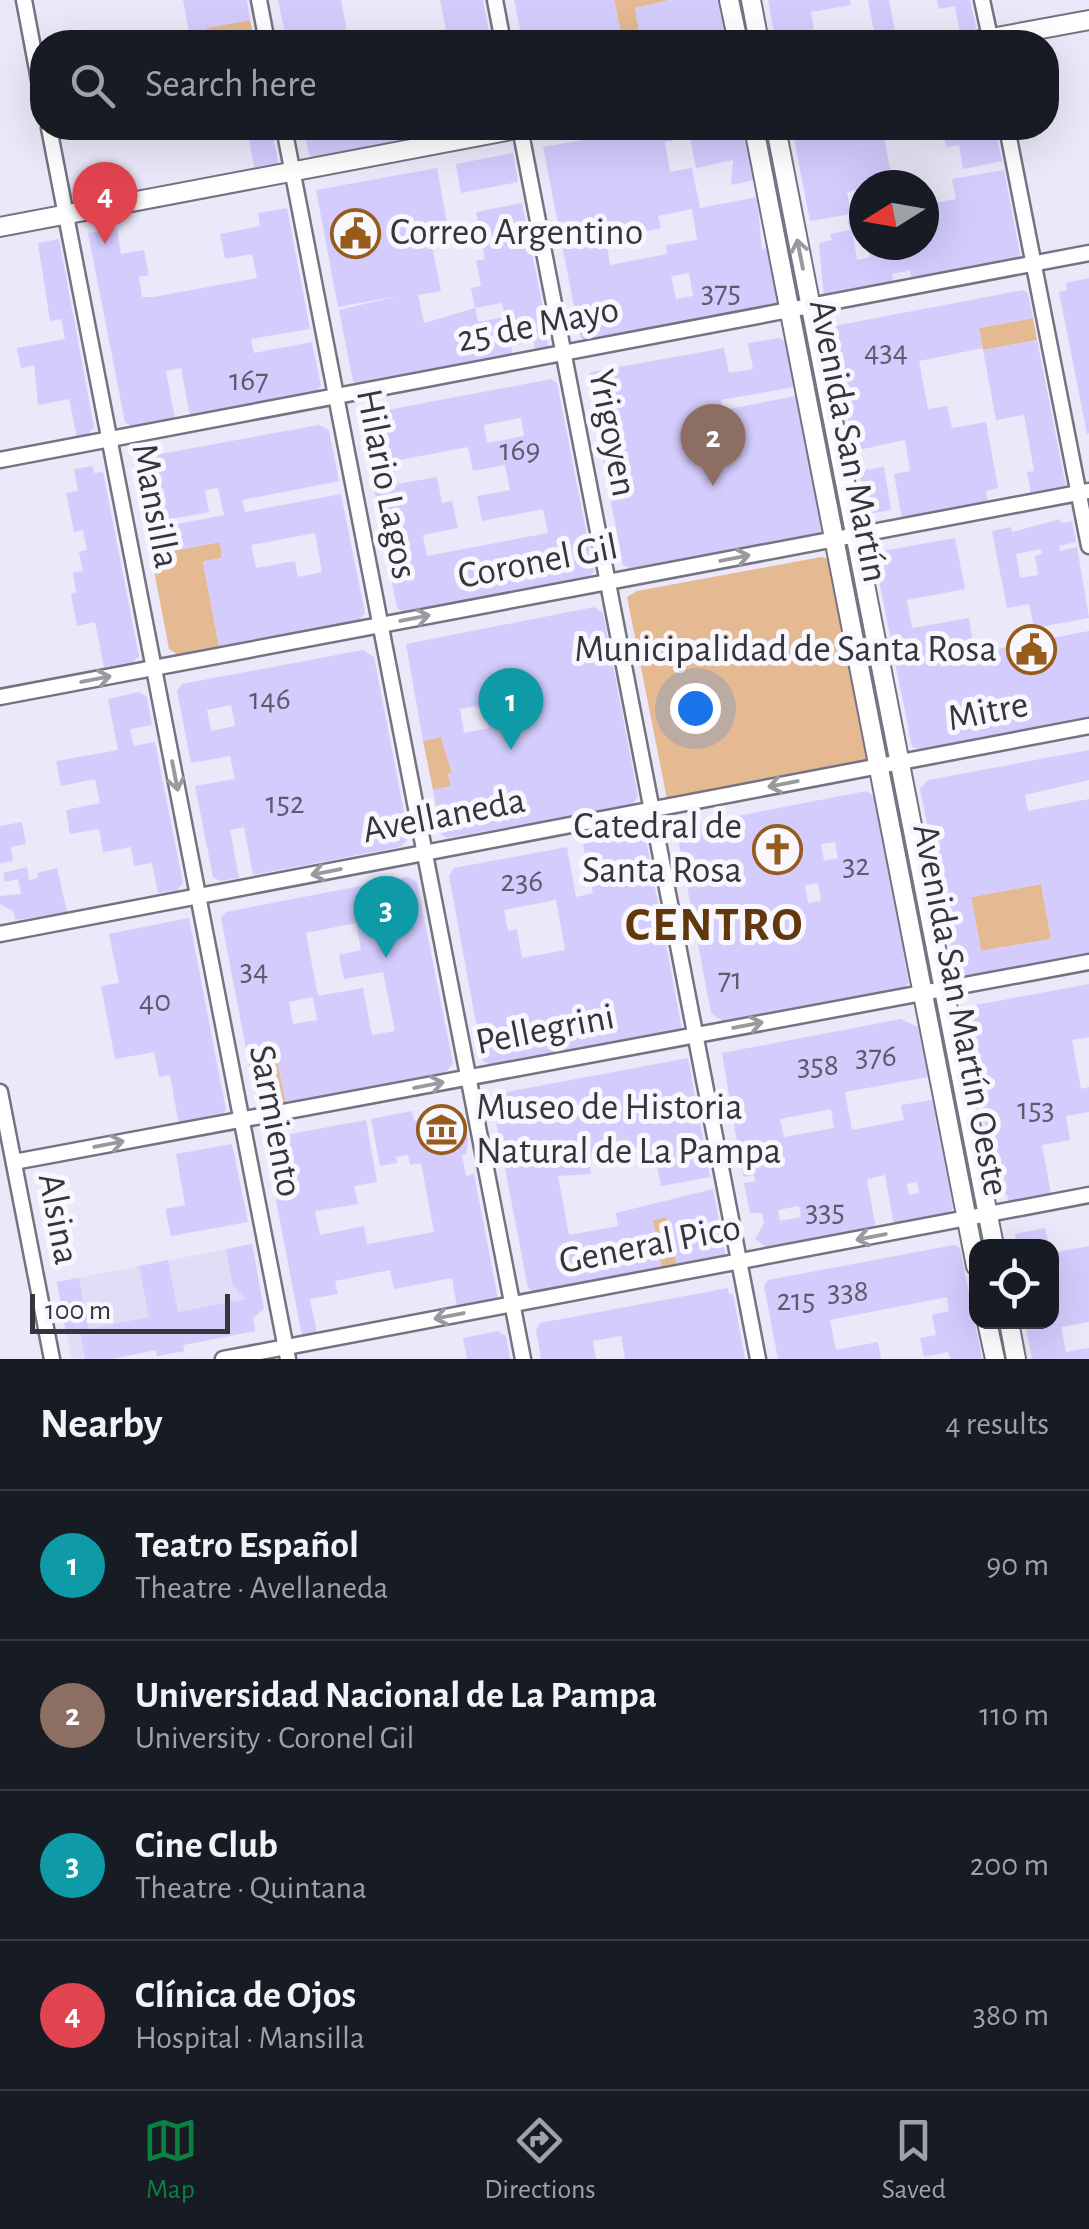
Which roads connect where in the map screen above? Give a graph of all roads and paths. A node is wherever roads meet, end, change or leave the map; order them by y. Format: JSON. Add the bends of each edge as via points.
{"nodes":[{"id":1,"x":24,"y":0,"type":"edge"},
{"id":2,"x":259,"y":0,"type":"edge"},
{"id":3,"x":495,"y":0,"type":"edge"},
{"id":4,"x":729,"y":0,"type":"edge"},
{"id":5,"x":751,"y":0,"type":"edge"},
{"id":6,"x":982,"y":0,"type":"edge"},
{"id":7,"x":1089,"y":20,"type":"edge"},
{"id":8,"x":265,"y":30,"type":"edge"},
{"id":9,"x":501,"y":30,"type":"edge"},
{"id":10,"x":735,"y":30,"type":"edge"},
{"id":11,"x":757,"y":30,"type":"edge"},
{"id":12,"x":988,"y":30,"type":"edge"},
{"id":13,"x":1042,"y":30,"type":"edge"},
{"id":14,"x":30,"y":32,"type":"edge"},
{"id":15,"x":51,"y":140,"type":"edge"},
{"id":16,"x":286,"y":140,"type":"edge"},
{"id":17,"x":456,"y":140,"type":"edge"},
{"id":18,"x":522,"y":140,"type":"edge"},
{"id":19,"x":756,"y":140,"type":"edge"},
{"id":20,"x":778,"y":140,"type":"edge"},
{"id":21,"x":1010,"y":140,"type":"edge"},
{"id":22,"x":292,"y":171,"type":"junction"},
{"id":23,"x":66,"y":214,"type":"junction"},
{"id":24,"x":0,"y":226,"type":"edge"},
{"id":25,"x":1089,"y":253,"type":"edge"},
{"id":26,"x":1034,"y":264,"type":"junction"},
{"id":27,"x":810,"y":306,"type":"junction"},
{"id":28,"x":790,"y":310,"type":"junction"},
{"id":29,"x":563,"y":353,"type":"junction"},
{"id":30,"x":336,"y":396,"type":"junction"},
{"id":31,"x":109,"y":440,"type":"junction"},
{"id":32,"x":0,"y":460,"type":"edge"},
{"id":33,"x":1084,"y":492,"type":"edge"},
{"id":34,"x":855,"y":535,"type":"junction"},
{"id":35,"x":834,"y":539,"type":"junction"},
{"id":36,"x":1089,"y":546,"type":"edge"},
{"id":37,"x":608,"y":582,"type":"junction"},
{"id":38,"x":872,"y":624,"type":"junction"},
{"id":39,"x":380,"y":625,"type":"junction"},
{"id":40,"x":852,"y":628,"type":"junction"},
{"id":41,"x":154,"y":668,"type":"junction"},
{"id":42,"x":882,"y":673,"type":"junction"},
{"id":43,"x":861,"y":677,"type":"junction"},
{"id":44,"x":0,"y":697,"type":"edge"},
{"id":45,"x":1089,"y":726,"type":"edge"},
{"id":46,"x":900,"y":762,"type":"junction"},
{"id":47,"x":879,"y":766,"type":"junction"},
{"id":48,"x":652,"y":810,"type":"junction"},
{"id":49,"x":425,"y":853,"type":"junction"},
{"id":50,"x":198,"y":896,"type":"junction"},
{"id":51,"x":0,"y":934,"type":"edge"},
{"id":52,"x":1089,"y":962,"type":"edge"},
{"id":53,"x":944,"y":989,"type":"junction"},
{"id":54,"x":923,"y":993,"type":"junction"},
{"id":55,"x":696,"y":1035,"type":"junction"},
{"id":56,"x":468,"y":1078,"type":"junction"},
{"id":57,"x":0,"y":1092,"type":"edge"},
{"id":58,"x":242,"y":1120,"type":"junction"},
{"id":59,"x":14,"y":1162,"type":"junction"},
{"id":60,"x":1089,"y":1196,"type":"edge"},
{"id":61,"x":988,"y":1214,"type":"junction"},
{"id":62,"x":967,"y":1218,"type":"junction"},
{"id":63,"x":971,"y":1239,"type":"edge"},
{"id":64,"x":993,"y":1239,"type":"edge"},
{"id":65,"x":739,"y":1262,"type":"junction"},
{"id":66,"x":512,"y":1304,"type":"junction"},
{"id":67,"x":988,"y":1329,"type":"edge"},
{"id":68,"x":1010,"y":1329,"type":"edge"},
{"id":69,"x":287,"y":1353,"type":"edge"},
{"id":70,"x":52,"y":1359,"type":"edge"},
{"id":71,"x":224,"y":1359,"type":"edge"},
{"id":72,"x":523,"y":1359,"type":"edge"},
{"id":73,"x":758,"y":1359,"type":"edge"},
{"id":74,"x":994,"y":1359,"type":"edge"},
{"id":75,"x":1016,"y":1359,"type":"edge"}],
"edges":[{"from":1,"to":14,"type":"street"},
{"from":2,"to":8,"type":"street"},
{"from":3,"to":9,"type":"street"},
{"from":4,"to":10,"type":"main road"},
{"from":5,"to":11,"type":"main road"},
{"from":6,"to":12,"type":"street"},
{"from":7,"to":13,"type":"main road"},
{"from":15,"to":23,"type":"street","name":"Mansilla"},
{"from":16,"to":22,"type":"street","name":"Hilario Lagos"},
{"from":17,"to":22,"type":"main road"},
{"from":18,"to":29,"type":"street","name":"Yrigoyen"},
{"from":19,"to":28,"type":"main road","name":"Avenida San Martín"},
{"from":27,"to":20,"type":"main road","name":"Avenida San Martín","one_way":true},
{"from":21,"to":26,"type":"street"},
{"from":22,"to":23,"type":"main road"},
{"from":22,"to":30,"type":"street","name":"Hilario Lagos"},
{"from":23,"to":24,"type":"main road"},
{"from":23,"to":31,"type":"street","name":"Mansilla"},
{"from":25,"to":26,"type":"street","name":"25 de Mayo"},
{"from":26,"to":27,"type":"street","name":"25 de Mayo"},
{"from":26,"to":33,"type":"street"},
{"from":27,"to":28,"type":"street","name":"25 de Mayo"},
{"from":27,"to":34,"type":"main road","name":"Avenida San Martín"},
{"from":28,"to":29,"type":"street","name":"25 de Mayo"},
{"from":28,"to":35,"type":"main road","name":"Avenida San Martín"},
{"from":29,"to":30,"type":"street","name":"25 de Mayo"},
{"from":29,"to":37,"type":"street","name":"Yrigoyen"},
{"from":30,"to":31,"type":"street","name":"25 de Mayo"},
{"from":30,"to":39,"type":"street","name":"Hilario Lagos"},
{"from":31,"to":32,"type":"street","name":"25 de Mayo"},
{"from":31,"to":41,"type":"street","name":"Mansilla"},
{"from":33,"to":34,"type":"street","name":"Coronel Gil"},
{"from":33,"to":36,"type":"street"},
{"from":34,"to":35,"type":"street","name":"Coronel Gil"},
{"from":34,"to":38,"type":"main road","name":"Avenida San Martín"},
{"from":37,"to":35,"type":"street","name":"Coronel Gil","one_way":true},
{"from":35,"to":40,"type":"main road","name":"Avenida San Martín"},
{"from":39,"to":37,"type":"street","name":"Coronel Gil","one_way":true},
{"from":37,"to":48,"type":"street","name":"Yrigoyen"},
{"from":38,"to":40,"type":"main road"},
{"from":38,"to":42,"type":"main road","name":"Avenida San Martín"},
{"from":39,"to":41,"type":"street","name":"Coronel Gil"},
{"from":39,"to":49,"type":"street","name":"Hilario Lagos"},
{"from":40,"to":43,"type":"main road","name":"Avenida San Martín"},
{"from":44,"to":41,"type":"street","name":"Coronel Gil","one_way":true},
{"from":41,"to":50,"type":"street","name":"Mansilla","one_way":true},
{"from":42,"to":43,"type":"main road"},
{"from":42,"to":46,"type":"main road","name":"Avenida San Martín"},
{"from":43,"to":47,"type":"main road","name":"Avenida San Martín"},
{"from":45,"to":46,"type":"street","name":"Mitre"},
{"from":46,"to":47,"type":"street","name":"Avellaneda"},
{"from":46,"to":53,"type":"main road","name":"Avenida San Martín Oeste"},
{"from":47,"to":48,"type":"street","name":"Avellaneda","one_way":true},
{"from":47,"to":54,"type":"main road","name":"Avenida San Martín Oeste"},
{"from":48,"to":49,"type":"street","name":"Avellaneda"},
{"from":48,"to":55,"type":"street","name":"Yrigoyen"},
{"from":49,"to":50,"type":"street","name":"Avellaneda","one_way":true},
{"from":49,"to":56,"type":"street","name":"Hilario Lagos"},
{"from":50,"to":51,"type":"street","name":"Avellaneda"},
{"from":50,"to":58,"type":"street","name":"Sarmiento"},
{"from":52,"to":53,"type":"street","name":"Pellegrini"},
{"from":53,"to":54,"type":"street","name":"Pellegrini"},
{"from":53,"to":61,"type":"main road","name":"Avenida San Martín Oeste"},
{"from":55,"to":54,"type":"street","name":"Pellegrini","one_way":true},
{"from":54,"to":62,"type":"main road","name":"Avenida San Martín Oeste"},
{"from":55,"to":56,"type":"street","name":"Pellegrini"},
{"from":55,"to":65,"type":"street","name":"Yrigoyen"},
{"from":58,"to":56,"type":"street","name":"Pellegrini","one_way":true},
{"from":56,"to":66,"type":"street","name":"Hilario Lagos"},
{"from":57,"to":59,"type":"street","name":"Alsina"},
{"from":59,"to":58,"type":"street","name":"Pellegrini","one_way":true},
{"from":58,"to":69,"type":"street","name":"Sarmiento"},
{"from":59,"to":70,"type":"street","name":"Alsina"},
{"from":60,"to":61,"type":"street","name":"General Pico"},
{"from":61,"to":62,"type":"street","name":"General Pico"},
{"from":61,"to":64,"type":"main road","name":"Avenida San Martín Oeste"},
{"from":62,"to":63,"type":"main road","name":"Avenida San Martín Oeste"},
{"from":62,"to":65,"type":"street","name":"General Pico","one_way":true},
{"from":65,"to":66,"type":"street","name":"General Pico"},
{"from":65,"to":73,"type":"street","name":"Yrigoyen"},
{"from":66,"to":69,"type":"street","name":"General Pico","one_way":true},
{"from":66,"to":72,"type":"street","name":"Hilario Lagos"},
{"from":67,"to":74,"type":"main road"},
{"from":68,"to":75,"type":"main road"},
{"from":69,"to":71,"type":"street","name":"General Pico"}]}
